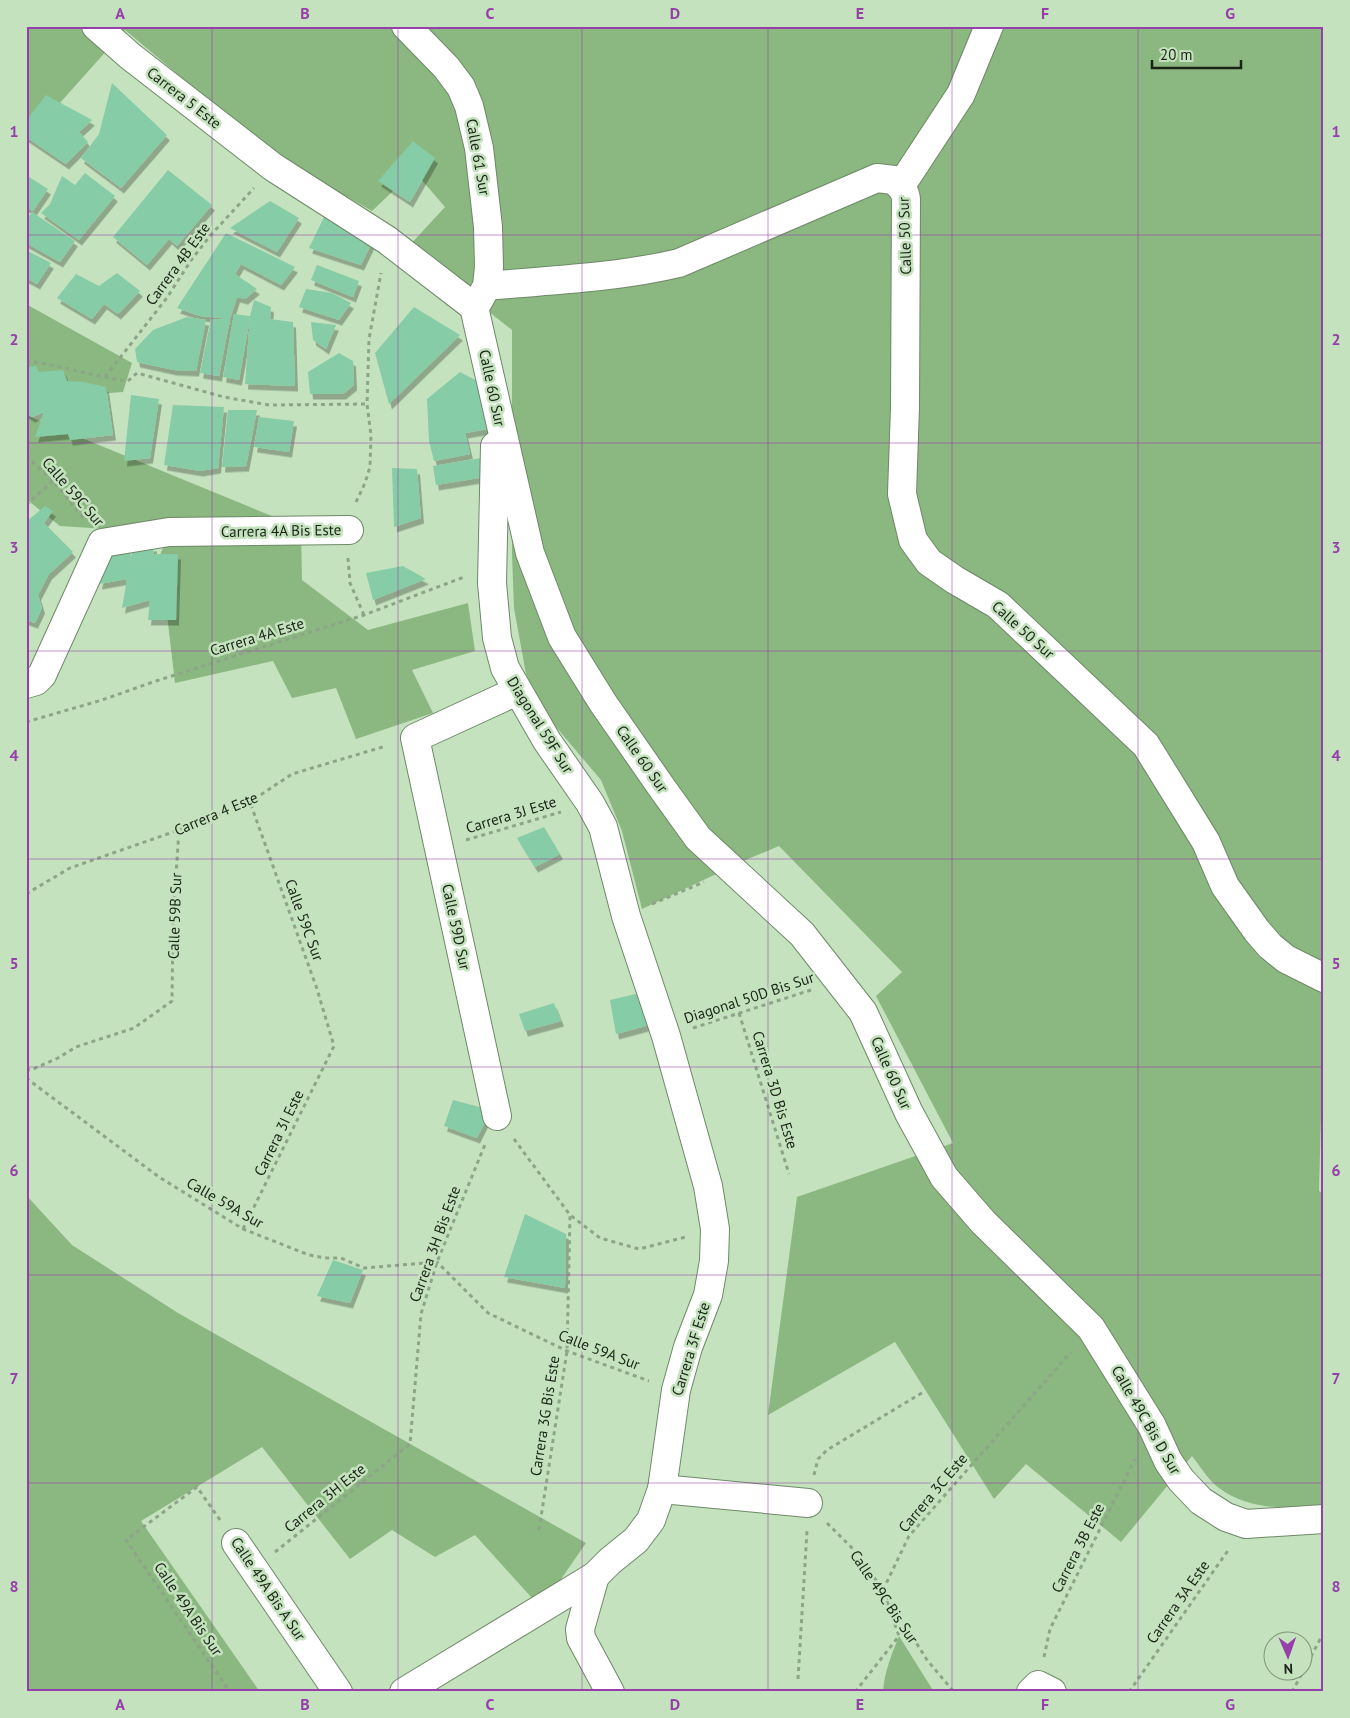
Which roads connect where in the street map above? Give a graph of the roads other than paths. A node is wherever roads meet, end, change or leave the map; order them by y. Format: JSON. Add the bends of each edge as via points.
{"nodes":[{"id":1,"x":96,"y":26,"type":"edge"},
{"id":2,"x":406,"y":26,"type":"edge"},
{"id":3,"x":989,"y":26,"type":"edge"},
{"id":4,"x":902,"y":188,"type":"junction"},
{"id":5,"x":481,"y":297,"type":"junction"},
{"id":6,"x":496,"y":404,"type":"junction"},
{"id":7,"x":349,"y":530,"type":"road end"},
{"id":8,"x":31,"y":682,"type":"edge"},
{"id":9,"x":517,"y":691,"type":"junction"},
{"id":10,"x":626,"y":916,"type":"joint"},
{"id":11,"x":1324,"y":978,"type":"edge"},
{"id":12,"x":497,"y":1116,"type":"road end"},
{"id":13,"x":1091,"y":1328,"type":"joint"},
{"id":14,"x":662,"y":1489,"type":"junction"},
{"id":15,"x":808,"y":1503,"type":"road end"},
{"id":16,"x":1324,"y":1519,"type":"edge"},
{"id":17,"x":236,"y":1543,"type":"road end"},
{"id":18,"x":595,"y":1576,"type":"junction"},
{"id":19,"x":338,"y":1692,"type":"edge"},
{"id":20,"x":404,"y":1692,"type":"edge"},
{"id":21,"x":610,"y":1692,"type":"edge"}],
"edges":[{"from":1,"to":5,"type":"street","name":"Carrera 5 Este","via":[[273,167]]},
{"from":2,"to":5,"type":"street","name":"Calle 61 Sur","via":[[446,67],[461,87],[469,106],[479,148],[488,235],[489,267]]},
{"from":3,"to":4,"type":"street","via":[[961,94]]},
{"from":4,"to":5,"type":"street","via":[[894,180],[876,178],[679,264]]},
{"from":4,"to":11,"type":"street","name":"Calle 50 Sur","via":[[906,199],[907,226],[902,494],[914,540],[929,562],[998,605],[1146,744],[1206,842],[1225,886],[1257,931],[1286,959]]},
{"from":5,"to":6,"type":"street","name":"Calle 60 Sur"},
{"from":6,"to":9,"type":"street","name":"Diagonal 59F Sur","via":[[492,567],[497,638],[505,668]]},
{"from":6,"to":13,"type":"street","name":"Calle 60 Sur","via":[[530,554],[562,637],[603,703],[698,838],[802,934],[864,1012],[909,1113],[944,1177],[984,1222]]},
{"from":7,"to":8,"type":"street","name":"Carrera 4A Bis Este","via":[[170,532],[102,543],[42,675]]},
{"from":9,"to":10,"type":"street","name":"Diagonal 59F Sur","via":[[590,802],[602,827]]},
{"from":9,"to":12,"type":"street","name":"Calle 59D Sur","via":[[415,738]]},
{"from":10,"to":14,"type":"street","name":"Carrera 3F Este","via":[[666,1036],[708,1186],[715,1229],[708,1295],[676,1390]]},
{"from":13,"to":16,"type":"street","name":"Calle 49C Bis D Sur","via":[[1152,1426],[1168,1461],[1201,1500],[1226,1517],[1246,1524]]},
{"from":14,"to":15,"type":"street"},
{"from":14,"to":18,"type":"street","name":"Carrera 3F Este","via":[[650,1520],[636,1540]]},
{"from":17,"to":19,"type":"street","name":"Calle 49A Bis A Sur"},
{"from":18,"to":20,"type":"street","name":"Carrera 3F Este"},
{"from":18,"to":21,"type":"street","via":[[580,1629],[581,1638]]}]}
